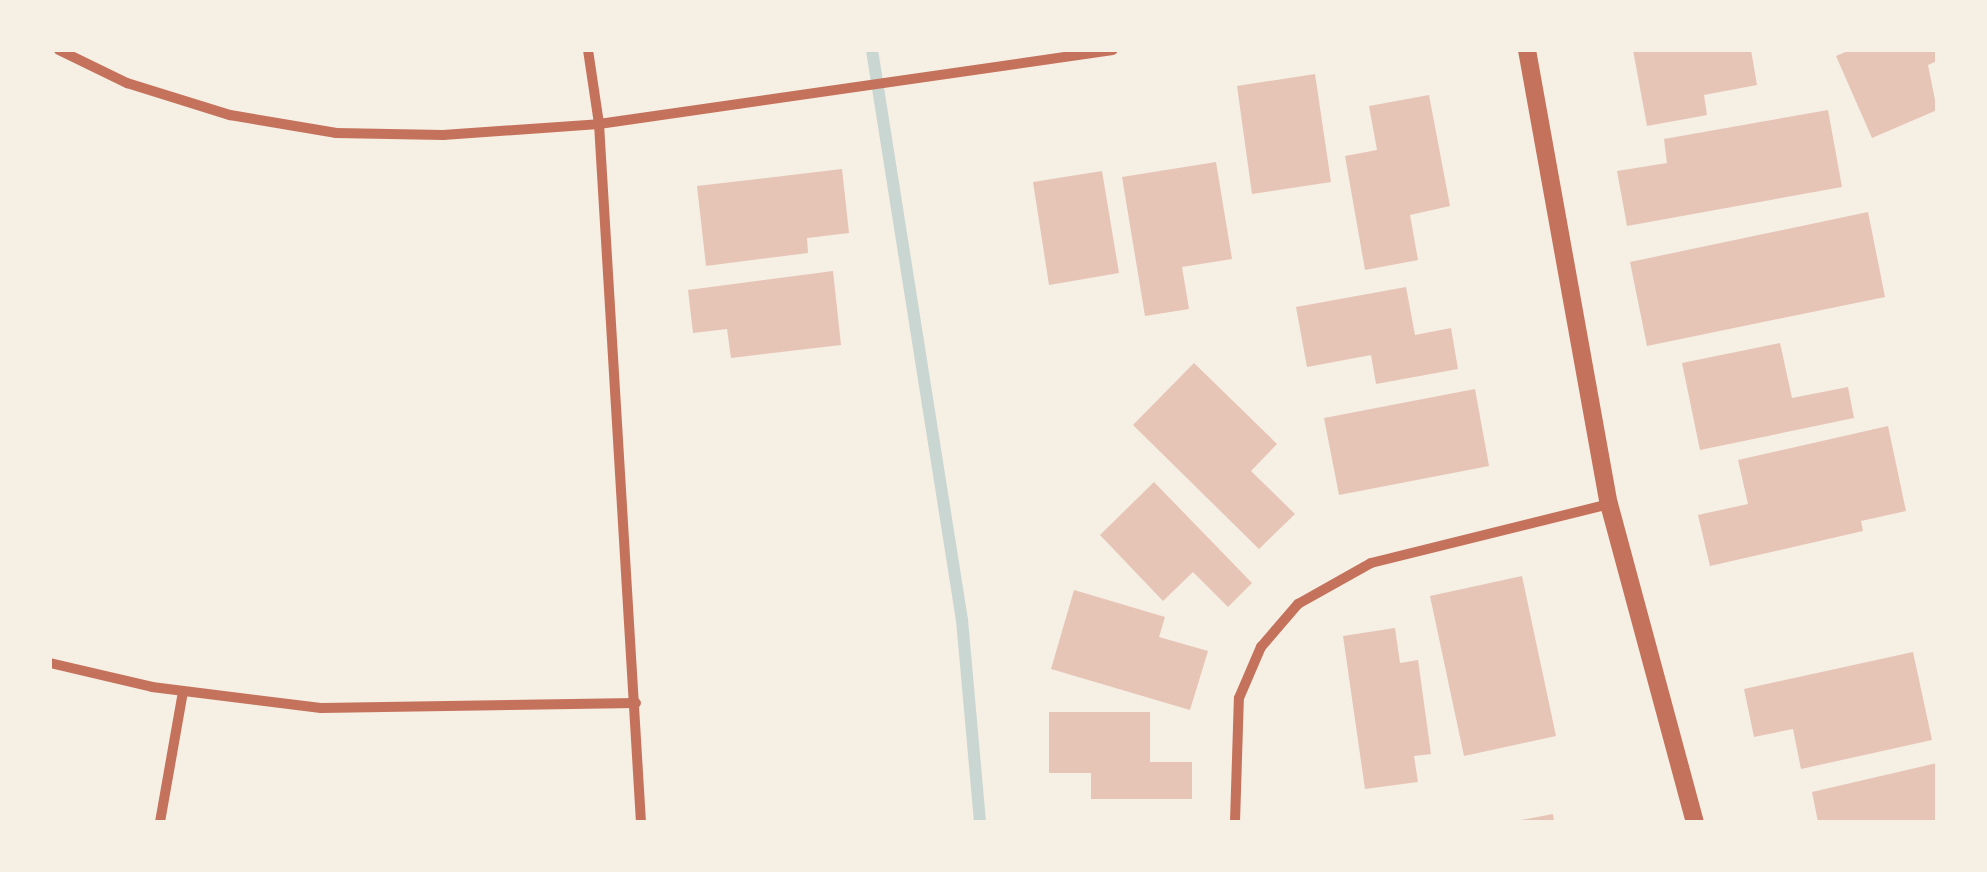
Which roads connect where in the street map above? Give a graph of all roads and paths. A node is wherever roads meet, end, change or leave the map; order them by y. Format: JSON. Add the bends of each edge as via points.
{"nodes":[{"id":1,"x":59,"y":50,"type":"edge"},
{"id":2,"x":588,"y":50,"type":"edge"},
{"id":3,"x":1113,"y":50,"type":"edge"},
{"id":4,"x":1527,"y":50,"type":"edge"},
{"id":5,"x":598,"y":124,"type":"junction"},
{"id":6,"x":1609,"y":504,"type":"junction"},
{"id":7,"x":50,"y":662,"type":"edge"},
{"id":8,"x":183,"y":692,"type":"junction"},
{"id":9,"x":636,"y":703,"type":"junction"},
{"id":10,"x":160,"y":822,"type":"edge"},
{"id":11,"x":641,"y":822,"type":"edge"},
{"id":12,"x":1235,"y":822,"type":"edge"},
{"id":13,"x":1695,"y":822,"type":"edge"}],
"edges":[{"from":1,"to":5,"type":"street","via":[[127,83],[230,115],[336,133],[443,135]]},
{"from":2,"to":5,"type":"street"},
{"from":3,"to":5,"type":"street"},
{"from":4,"to":6,"type":"street"},
{"from":5,"to":9,"type":"street"},
{"from":6,"to":12,"type":"street","via":[[1370,562],[1298,604],[1261,647],[1239,698]]},
{"from":6,"to":13,"type":"street"},
{"from":7,"to":8,"type":"street"},
{"from":8,"to":9,"type":"street","via":[[390,710]]},
{"from":8,"to":10,"type":"street"},
{"from":9,"to":11,"type":"street"}]}
